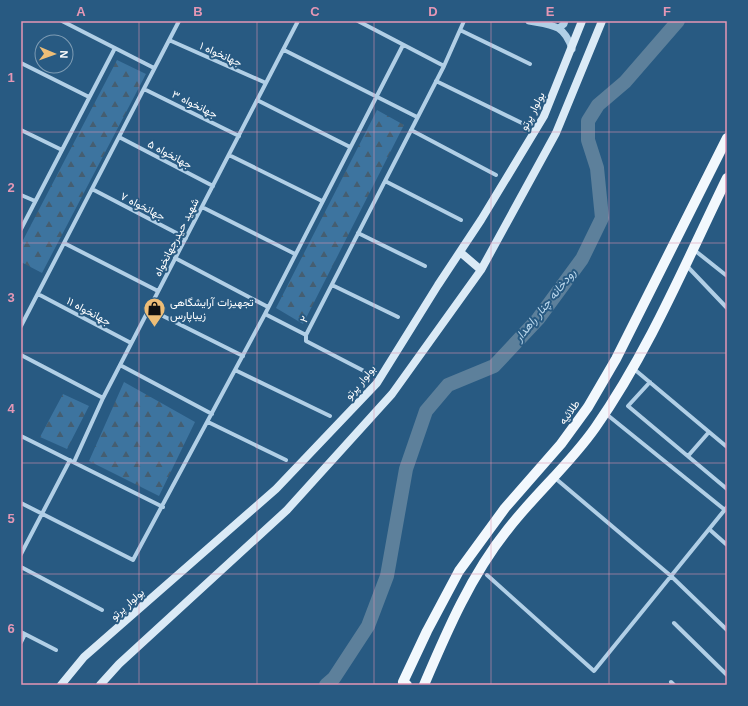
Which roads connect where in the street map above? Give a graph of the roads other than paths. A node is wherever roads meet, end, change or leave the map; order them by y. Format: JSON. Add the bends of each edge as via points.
{"nodes":[{"id":1,"x":62,"y":21,"type":"edge"},
{"id":2,"x":179,"y":21,"type":"edge"},
{"id":3,"x":298,"y":21,"type":"edge"},
{"id":4,"x":358,"y":21,"type":"edge"},
{"id":5,"x":464,"y":21,"type":"edge"},
{"id":6,"x":529,"y":21,"type":"edge"},
{"id":7,"x":564,"y":21,"type":"edge"},
{"id":8,"x":582,"y":21,"type":"edge"},
{"id":9,"x":602,"y":21,"type":"edge"},
{"id":10,"x":559,"y":28,"type":"junction"},
{"id":11,"x":460,"y":30,"type":"junction"},
{"id":12,"x":168,"y":40,"type":"junction"},
{"id":13,"x":403,"y":45,"type":"junction"},
{"id":14,"x":115,"y":48,"type":"junction"},
{"id":15,"x":572,"y":49,"type":"junction"},
{"id":16,"x":284,"y":50,"type":"junction"},
{"id":17,"x":21,"y":63,"type":"edge"},
{"id":18,"x":530,"y":64,"type":"dead end"},
{"id":19,"x":444,"y":66,"type":"junction"},
{"id":20,"x":154,"y":68,"type":"junction"},
{"id":21,"x":436,"y":81,"type":"junction"},
{"id":22,"x":266,"y":83,"type":"junction"},
{"id":23,"x":144,"y":89,"type":"junction"},
{"id":24,"x":377,"y":96,"type":"junction"},
{"id":25,"x":89,"y":97,"type":"junction"},
{"id":26,"x":258,"y":100,"type":"junction"},
{"id":27,"x":417,"y":118,"type":"junction"},
{"id":28,"x":528,"y":126,"type":"dead end"},
{"id":29,"x":21,"y":130,"type":"edge"},
{"id":30,"x":411,"y":130,"type":"junction"},
{"id":31,"x":239,"y":136,"type":"junction"},
{"id":32,"x":119,"y":137,"type":"junction"},
{"id":33,"x":727,"y":138,"type":"edge"},
{"id":34,"x":350,"y":147,"type":"junction"},
{"id":35,"x":62,"y":150,"type":"junction"},
{"id":36,"x":229,"y":155,"type":"junction"},
{"id":37,"x":496,"y":175,"type":"dead end"},
{"id":38,"x":727,"y":178,"type":"edge"},
{"id":39,"x":385,"y":181,"type":"junction"},
{"id":40,"x":213,"y":186,"type":"junction"},
{"id":41,"x":92,"y":189,"type":"junction"},
{"id":42,"x":21,"y":195,"type":"edge"},
{"id":43,"x":35,"y":201,"type":"junction"},
{"id":44,"x":322,"y":201,"type":"junction"},
{"id":45,"x":202,"y":206,"type":"junction"},
{"id":46,"x":462,"y":220,"type":"dead end"},
{"id":47,"x":21,"y":229,"type":"edge"},
{"id":48,"x":358,"y":233,"type":"junction"},
{"id":49,"x":186,"y":238,"type":"junction"},
{"id":50,"x":64,"y":243,"type":"junction"},
{"id":51,"x":693,"y":248,"type":"junction"},
{"id":52,"x":460,"y":252,"type":"junction"},
{"id":53,"x":295,"y":254,"type":"junction"},
{"id":54,"x":175,"y":258,"type":"junction"},
{"id":55,"x":685,"y":264,"type":"junction"},
{"id":56,"x":425,"y":266,"type":"dead end"},
{"id":57,"x":481,"y":270,"type":"junction"},
{"id":58,"x":727,"y":276,"type":"edge"},
{"id":59,"x":332,"y":285,"type":"junction"},
{"id":60,"x":158,"y":291,"type":"junction"},
{"id":61,"x":38,"y":294,"type":"junction"},
{"id":62,"x":268,"y":307,"type":"junction"},
{"id":63,"x":727,"y":308,"type":"edge"},
{"id":64,"x":149,"y":309,"type":"junction"},
{"id":65,"x":265,"y":314,"type":"junction"},
{"id":66,"x":398,"y":317,"type":"dead end"},
{"id":67,"x":21,"y":325,"type":"edge"},
{"id":68,"x":306,"y":335,"type":"junction"},
{"id":69,"x":131,"y":343,"type":"junction"},
{"id":70,"x":21,"y":355,"type":"edge"},
{"id":71,"x":242,"y":356,"type":"junction"},
{"id":72,"x":120,"y":365,"type":"junction"},
{"id":73,"x":633,"y":368,"type":"junction"},
{"id":74,"x":235,"y":370,"type":"junction"},
{"id":75,"x":364,"y":371,"type":"dead end"},
{"id":76,"x":650,"y":382,"type":"junction"},
{"id":77,"x":103,"y":398,"type":"junction"},
{"id":78,"x":605,"y":413,"type":"junction"},
{"id":79,"x":212,"y":414,"type":"junction"},
{"id":80,"x":330,"y":416,"type":"dead end"},
{"id":81,"x":208,"y":422,"type":"junction"},
{"id":82,"x":709,"y":432,"type":"junction"},
{"id":83,"x":21,"y":436,"type":"edge"},
{"id":84,"x":727,"y":447,"type":"edge"},
{"id":85,"x":688,"y":456,"type":"junction"},
{"id":86,"x":70,"y":460,"type":"junction"},
{"id":87,"x":286,"y":460,"type":"dead end"},
{"id":88,"x":74,"y":462,"type":"junction"},
{"id":89,"x":555,"y":478,"type":"junction"},
{"id":90,"x":727,"y":489,"type":"edge"},
{"id":91,"x":21,"y":503,"type":"edge"},
{"id":92,"x":163,"y":507,"type":"junction"},
{"id":93,"x":726,"y":509,"type":"edge"},
{"id":94,"x":42,"y":513,"type":"junction"},
{"id":95,"x":710,"y":529,"type":"junction"},
{"id":96,"x":727,"y":545,"type":"edge"},
{"id":97,"x":21,"y":554,"type":"edge"},
{"id":98,"x":21,"y":567,"type":"edge"},
{"id":99,"x":487,"y":575,"type":"dead end"},
{"id":100,"x":671,"y":576,"type":"junction"},
{"id":101,"x":102,"y":610,"type":"dead end"},
{"id":102,"x":674,"y":623,"type":"dead end"},
{"id":103,"x":727,"y":630,"type":"edge"},
{"id":104,"x":23,"y":633,"type":"edge"},
{"id":105,"x":21,"y":642,"type":"edge"},
{"id":106,"x":56,"y":650,"type":"dead end"},
{"id":107,"x":727,"y":675,"type":"edge"},
{"id":108,"x":405,"y":684,"type":"edge"},
{"id":109,"x":61,"y":685,"type":"edge"},
{"id":110,"x":100,"y":685,"type":"edge"},
{"id":111,"x":424,"y":685,"type":"edge"}],
"edges":[{"from":1,"to":14,"type":"street"},
{"from":2,"to":12,"type":"street"},
{"from":3,"to":16,"type":"street","name":"شهید حیدرجهانخواه"},
{"from":4,"to":13,"type":"street"},
{"from":5,"to":11,"type":"street","name":"۲"},
{"from":6,"to":10,"type":"street"},
{"from":7,"to":10,"type":"street"},
{"from":8,"to":15,"type":"main road","name":"بولوار پرتو"},
{"from":9,"to":57,"type":"main road","via":[[556,133]]},
{"from":10,"to":15,"type":"street","via":[[568,38]]},
{"from":11,"to":18,"type":"street"},
{"from":11,"to":19,"type":"street","name":"۲"},
{"from":12,"to":20,"type":"street"},
{"from":12,"to":22,"type":"street","name":"جهانخواه ۱"},
{"from":13,"to":19,"type":"street"},
{"from":13,"to":24,"type":"street"},
{"from":14,"to":20,"type":"street"},
{"from":14,"to":25,"type":"street"},
{"from":15,"to":52,"type":"main road","name":"بولوار پرتو","via":[[544,116]]},
{"from":16,"to":22,"type":"street","name":"شهید حیدرجهانخواه"},
{"from":16,"to":24,"type":"street"},
{"from":17,"to":25,"type":"street"},
{"from":19,"to":21,"type":"street","name":"۲"},
{"from":20,"to":23,"type":"street"},
{"from":21,"to":27,"type":"street","name":"۲"},
{"from":21,"to":28,"type":"street"},
{"from":22,"to":26,"type":"street","name":"شهید حیدرجهانخواه"},
{"from":23,"to":31,"type":"street","name":"جهانخواه ۳"},
{"from":23,"to":32,"type":"street"},
{"from":24,"to":27,"type":"street"},
{"from":24,"to":34,"type":"street"},
{"from":25,"to":35,"type":"street"},
{"from":26,"to":31,"type":"street","name":"شهید حیدرجهانخواه"},
{"from":26,"to":34,"type":"street"},
{"from":27,"to":30,"type":"street","name":"۲"},
{"from":29,"to":35,"type":"street"},
{"from":30,"to":37,"type":"street"},
{"from":30,"to":39,"type":"street","name":"۲"},
{"from":31,"to":36,"type":"street","name":"شهید حیدرجهانخواه"},
{"from":32,"to":40,"type":"street","name":"جهانخواه ۵"},
{"from":32,"to":41,"type":"street"},
{"from":33,"to":108,"type":"main road","name":"طلائیه","via":[[616,359],[588,407],[561,444],[505,508],[459,571],[427,631]]},
{"from":34,"to":44,"type":"street"},
{"from":35,"to":43,"type":"street"},
{"from":36,"to":40,"type":"street","name":"شهید حیدرجهانخواه"},
{"from":36,"to":44,"type":"street"},
{"from":38,"to":51,"type":"main road"},
{"from":39,"to":46,"type":"street"},
{"from":39,"to":48,"type":"street","name":"۲"},
{"from":40,"to":45,"type":"street","name":"شهید حیدرجهانخواه"},
{"from":41,"to":49,"type":"street","name":"جهانخواه ۷"},
{"from":41,"to":50,"type":"street"},
{"from":42,"to":43,"type":"street"},
{"from":43,"to":47,"type":"street"},
{"from":44,"to":53,"type":"street"},
{"from":45,"to":49,"type":"street","name":"شهید حیدرجهانخواه"},
{"from":45,"to":53,"type":"street"},
{"from":48,"to":56,"type":"street"},
{"from":48,"to":59,"type":"street","name":"۲"},
{"from":49,"to":54,"type":"street","name":"شهید حیدرجهانخواه"},
{"from":50,"to":60,"type":"street"},
{"from":50,"to":61,"type":"street"},
{"from":51,"to":55,"type":"main road"},
{"from":51,"to":58,"type":"street"},
{"from":52,"to":57,"type":"main road"},
{"from":52,"to":109,"type":"main road","name":"بولوار پرتو","via":[[377,383],[276,489],[84,657]]},
{"from":53,"to":62,"type":"street"},
{"from":54,"to":60,"type":"street","name":"شهید حیدرجهانخواه"},
{"from":54,"to":62,"type":"street"},
{"from":55,"to":63,"type":"street"},
{"from":55,"to":73,"type":"main road"},
{"from":57,"to":110,"type":"main road","via":[[392,394],[292,504],[119,664]]},
{"from":59,"to":66,"type":"street"},
{"from":59,"to":68,"type":"street","name":"۲"},
{"from":60,"to":64,"type":"street","name":"شهید حیدرجهانخواه"},
{"from":61,"to":67,"type":"street"},
{"from":61,"to":69,"type":"street","name":"جهانخواه ۱۱"},
{"from":62,"to":65,"type":"street"},
{"from":64,"to":69,"type":"street","name":"شهید حیدرجهانخواه"},
{"from":64,"to":71,"type":"street"},
{"from":65,"to":68,"type":"street","name":"۲"},
{"from":65,"to":71,"type":"street"},
{"from":68,"to":75,"type":"street","via":[[306,341]]},
{"from":69,"to":72,"type":"street","name":"شهید حیدرجهانخواه"},
{"from":70,"to":77,"type":"street"},
{"from":71,"to":74,"type":"street"},
{"from":72,"to":77,"type":"street","name":"شهید حیدرجهانخواه"},
{"from":72,"to":79,"type":"street"},
{"from":73,"to":76,"type":"street"},
{"from":73,"to":78,"type":"main road"},
{"from":74,"to":79,"type":"street"},
{"from":74,"to":80,"type":"street"},
{"from":76,"to":82,"type":"street"},
{"from":76,"to":85,"type":"street","via":[[628,406]]},
{"from":77,"to":88,"type":"street","name":"شهید حیدرجهانخواه"},
{"from":78,"to":89,"type":"main road"},
{"from":78,"to":93,"type":"street"},
{"from":79,"to":81,"type":"street"},
{"from":81,"to":87,"type":"street"},
{"from":81,"to":92,"type":"street"},
{"from":82,"to":84,"type":"street"},
{"from":82,"to":85,"type":"street"},
{"from":83,"to":86,"type":"street"},
{"from":85,"to":90,"type":"street"},
{"from":86,"to":88,"type":"street"},
{"from":86,"to":94,"type":"street"},
{"from":88,"to":92,"type":"street"},
{"from":89,"to":100,"type":"street"},
{"from":89,"to":111,"type":"main road","via":[[508,529],[474,579],[448,629]]},
{"from":91,"to":94,"type":"street"},
{"from":92,"to":94,"type":"street","via":[[133,560]]},
{"from":93,"to":95,"type":"street"},
{"from":94,"to":97,"type":"street"},
{"from":95,"to":96,"type":"street"},
{"from":95,"to":100,"type":"street"},
{"from":98,"to":101,"type":"street"},
{"from":99,"to":100,"type":"street","via":[[594,671]]},
{"from":100,"to":103,"type":"street"},
{"from":102,"to":107,"type":"street"},
{"from":104,"to":105,"type":"street"},
{"from":104,"to":106,"type":"street"}]}
